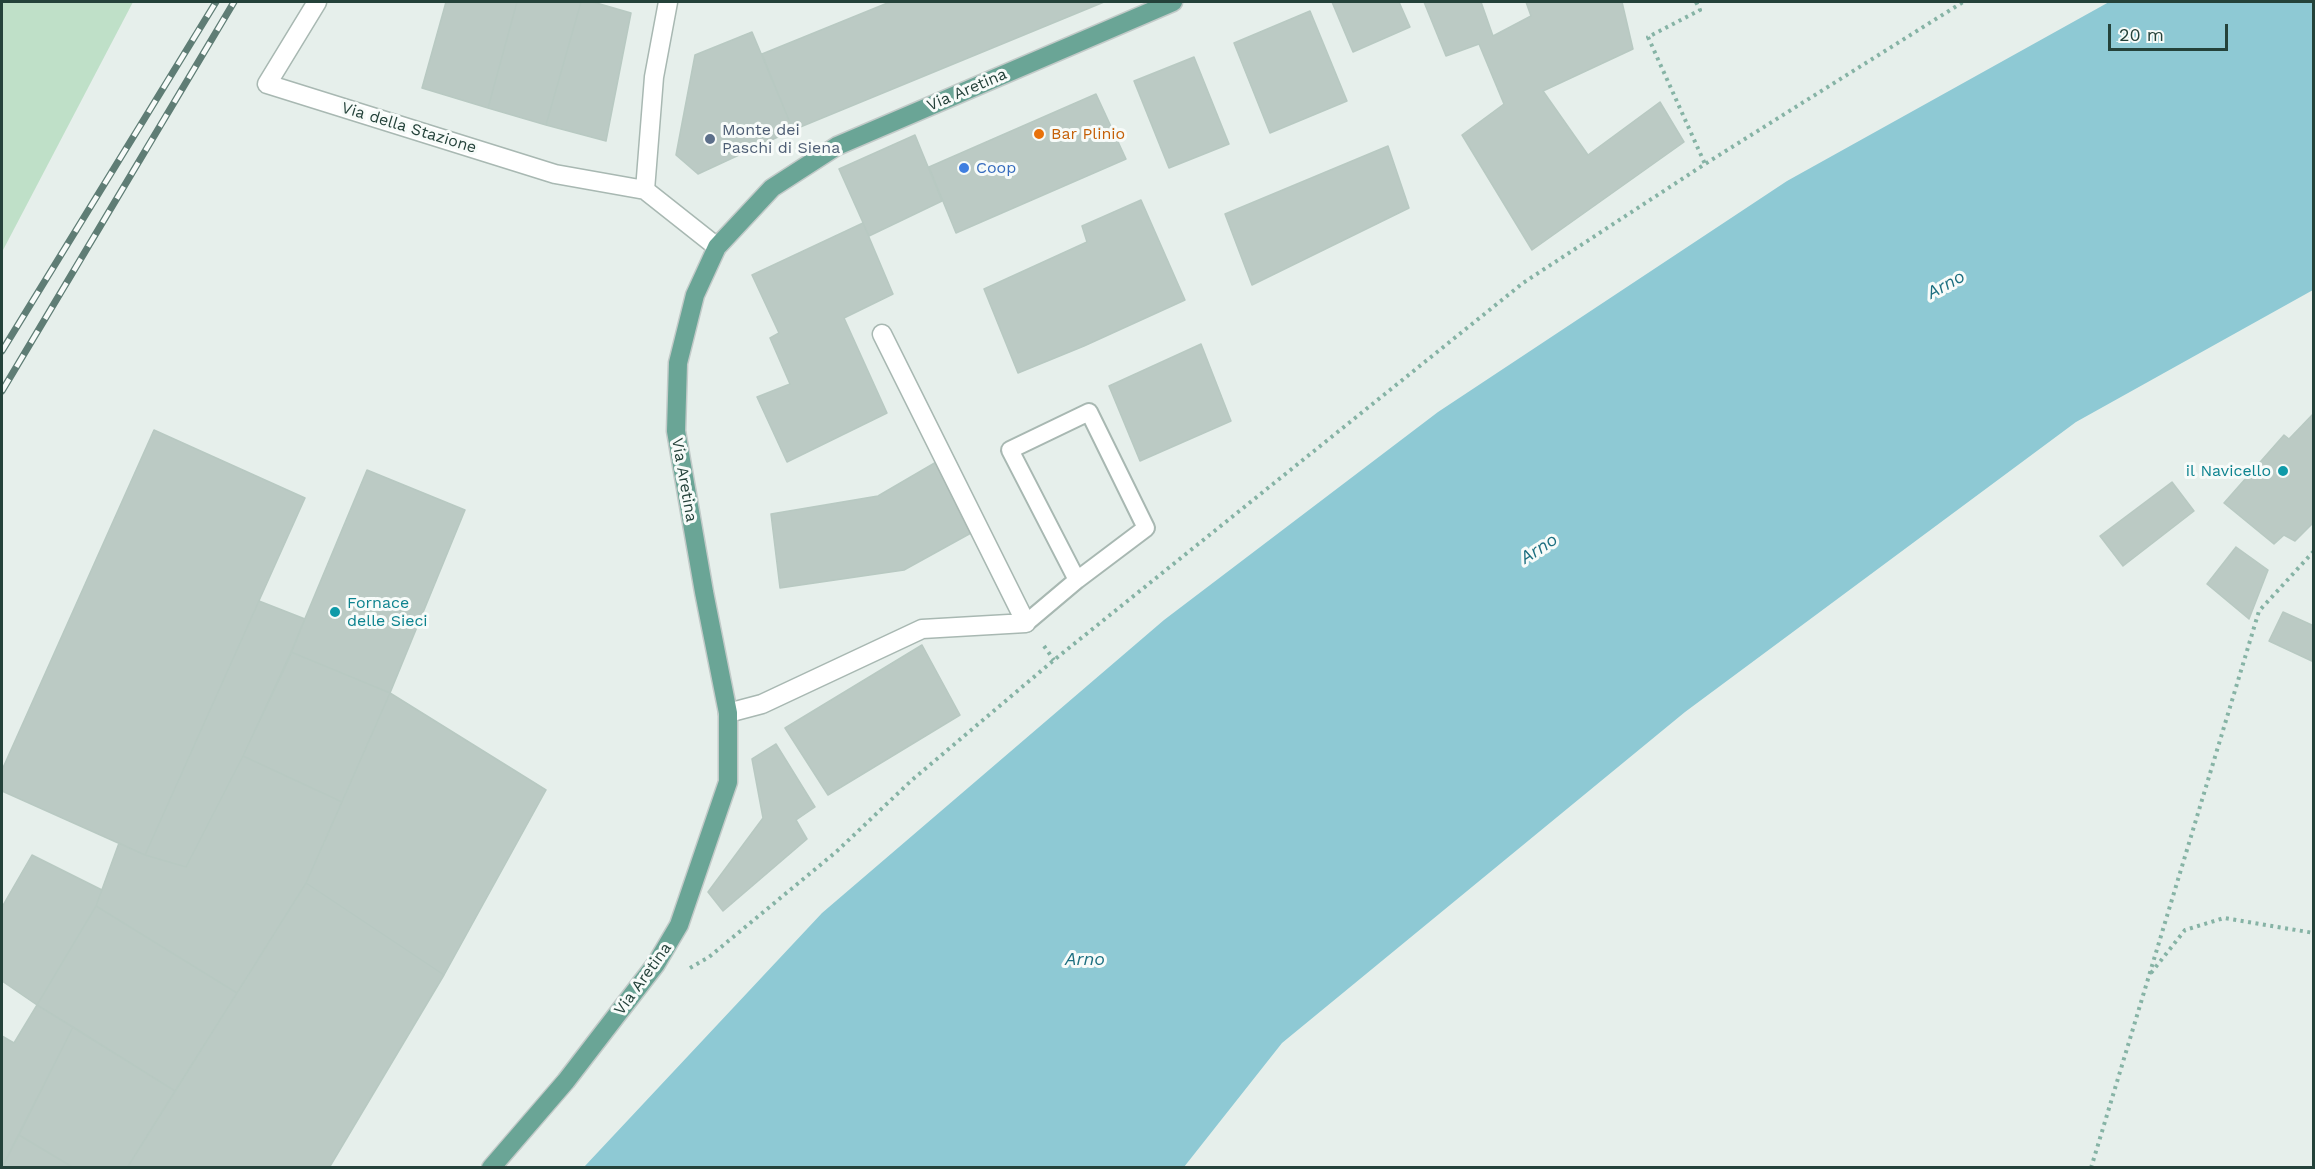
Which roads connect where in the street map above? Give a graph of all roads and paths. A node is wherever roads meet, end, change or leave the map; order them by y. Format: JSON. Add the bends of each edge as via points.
{"nodes":[{"id":1,"x":317,"y":2,"type":"edge"},
{"id":2,"x":668,"y":2,"type":"edge"},
{"id":3,"x":1173,"y":2,"type":"edge"},
{"id":4,"x":1696,"y":2,"type":"edge"},
{"id":5,"x":1962,"y":2,"type":"edge"},
{"id":6,"x":1705,"y":164,"type":"junction"},
{"id":7,"x":645,"y":190,"type":"junction"},
{"id":8,"x":717,"y":247,"type":"junction"},
{"id":9,"x":882,"y":334,"type":"dead end"},
{"id":10,"x":2313,"y":551,"type":"edge"},
{"id":11,"x":1077,"y":580,"type":"junction"},
{"id":12,"x":1026,"y":623,"type":"junction"},
{"id":13,"x":728,"y":713,"type":"junction"},
{"id":14,"x":2313,"y":933,"type":"edge"},
{"id":15,"x":680,"y":974,"type":"dead end"},
{"id":16,"x":2149,"y":976,"type":"junction"},
{"id":17,"x":491,"y":1167,"type":"edge"},
{"id":18,"x":2091,"y":1167,"type":"edge"}],
"edges":[{"from":1,"to":7,"type":"street","name":"Via della Stazione","via":[[267,84],[555,174]]},
{"from":2,"to":7,"type":"street","via":[[654,77]]},
{"from":3,"to":8,"type":"main road","name":"Via Aretina","via":[[837,146],[772,188]]},
{"from":4,"to":6,"type":"path","via":[[1700,10],[1648,37]]},
{"from":5,"to":6,"type":"path"},
{"from":6,"to":15,"type":"path","via":[[1523,283],[1054,660],[912,780],[836,852],[709,957]]},
{"from":7,"to":8,"type":"street","name":"Via della Stazione"},
{"from":8,"to":13,"type":"main road","name":"Via Aretina","via":[[696,295],[678,363],[676,431]]},
{"from":9,"to":12,"type":"street"},
{"from":10,"to":16,"type":"path","via":[[2259,610]]},
{"from":11,"to":11,"type":"lane","via":[[1146,528],[1089,412],[1010,450]]},
{"from":11,"to":12,"type":"lane"},
{"from":12,"to":13,"type":"street","via":[[922,629],[762,704]]},
{"from":13,"to":17,"type":"main road","name":"Via Aretina","via":[[728,782],[679,926],[656,964],[566,1081]]},
{"from":14,"to":16,"type":"path","via":[[2224,918],[2185,930]]},
{"from":16,"to":18,"type":"path"}]}
